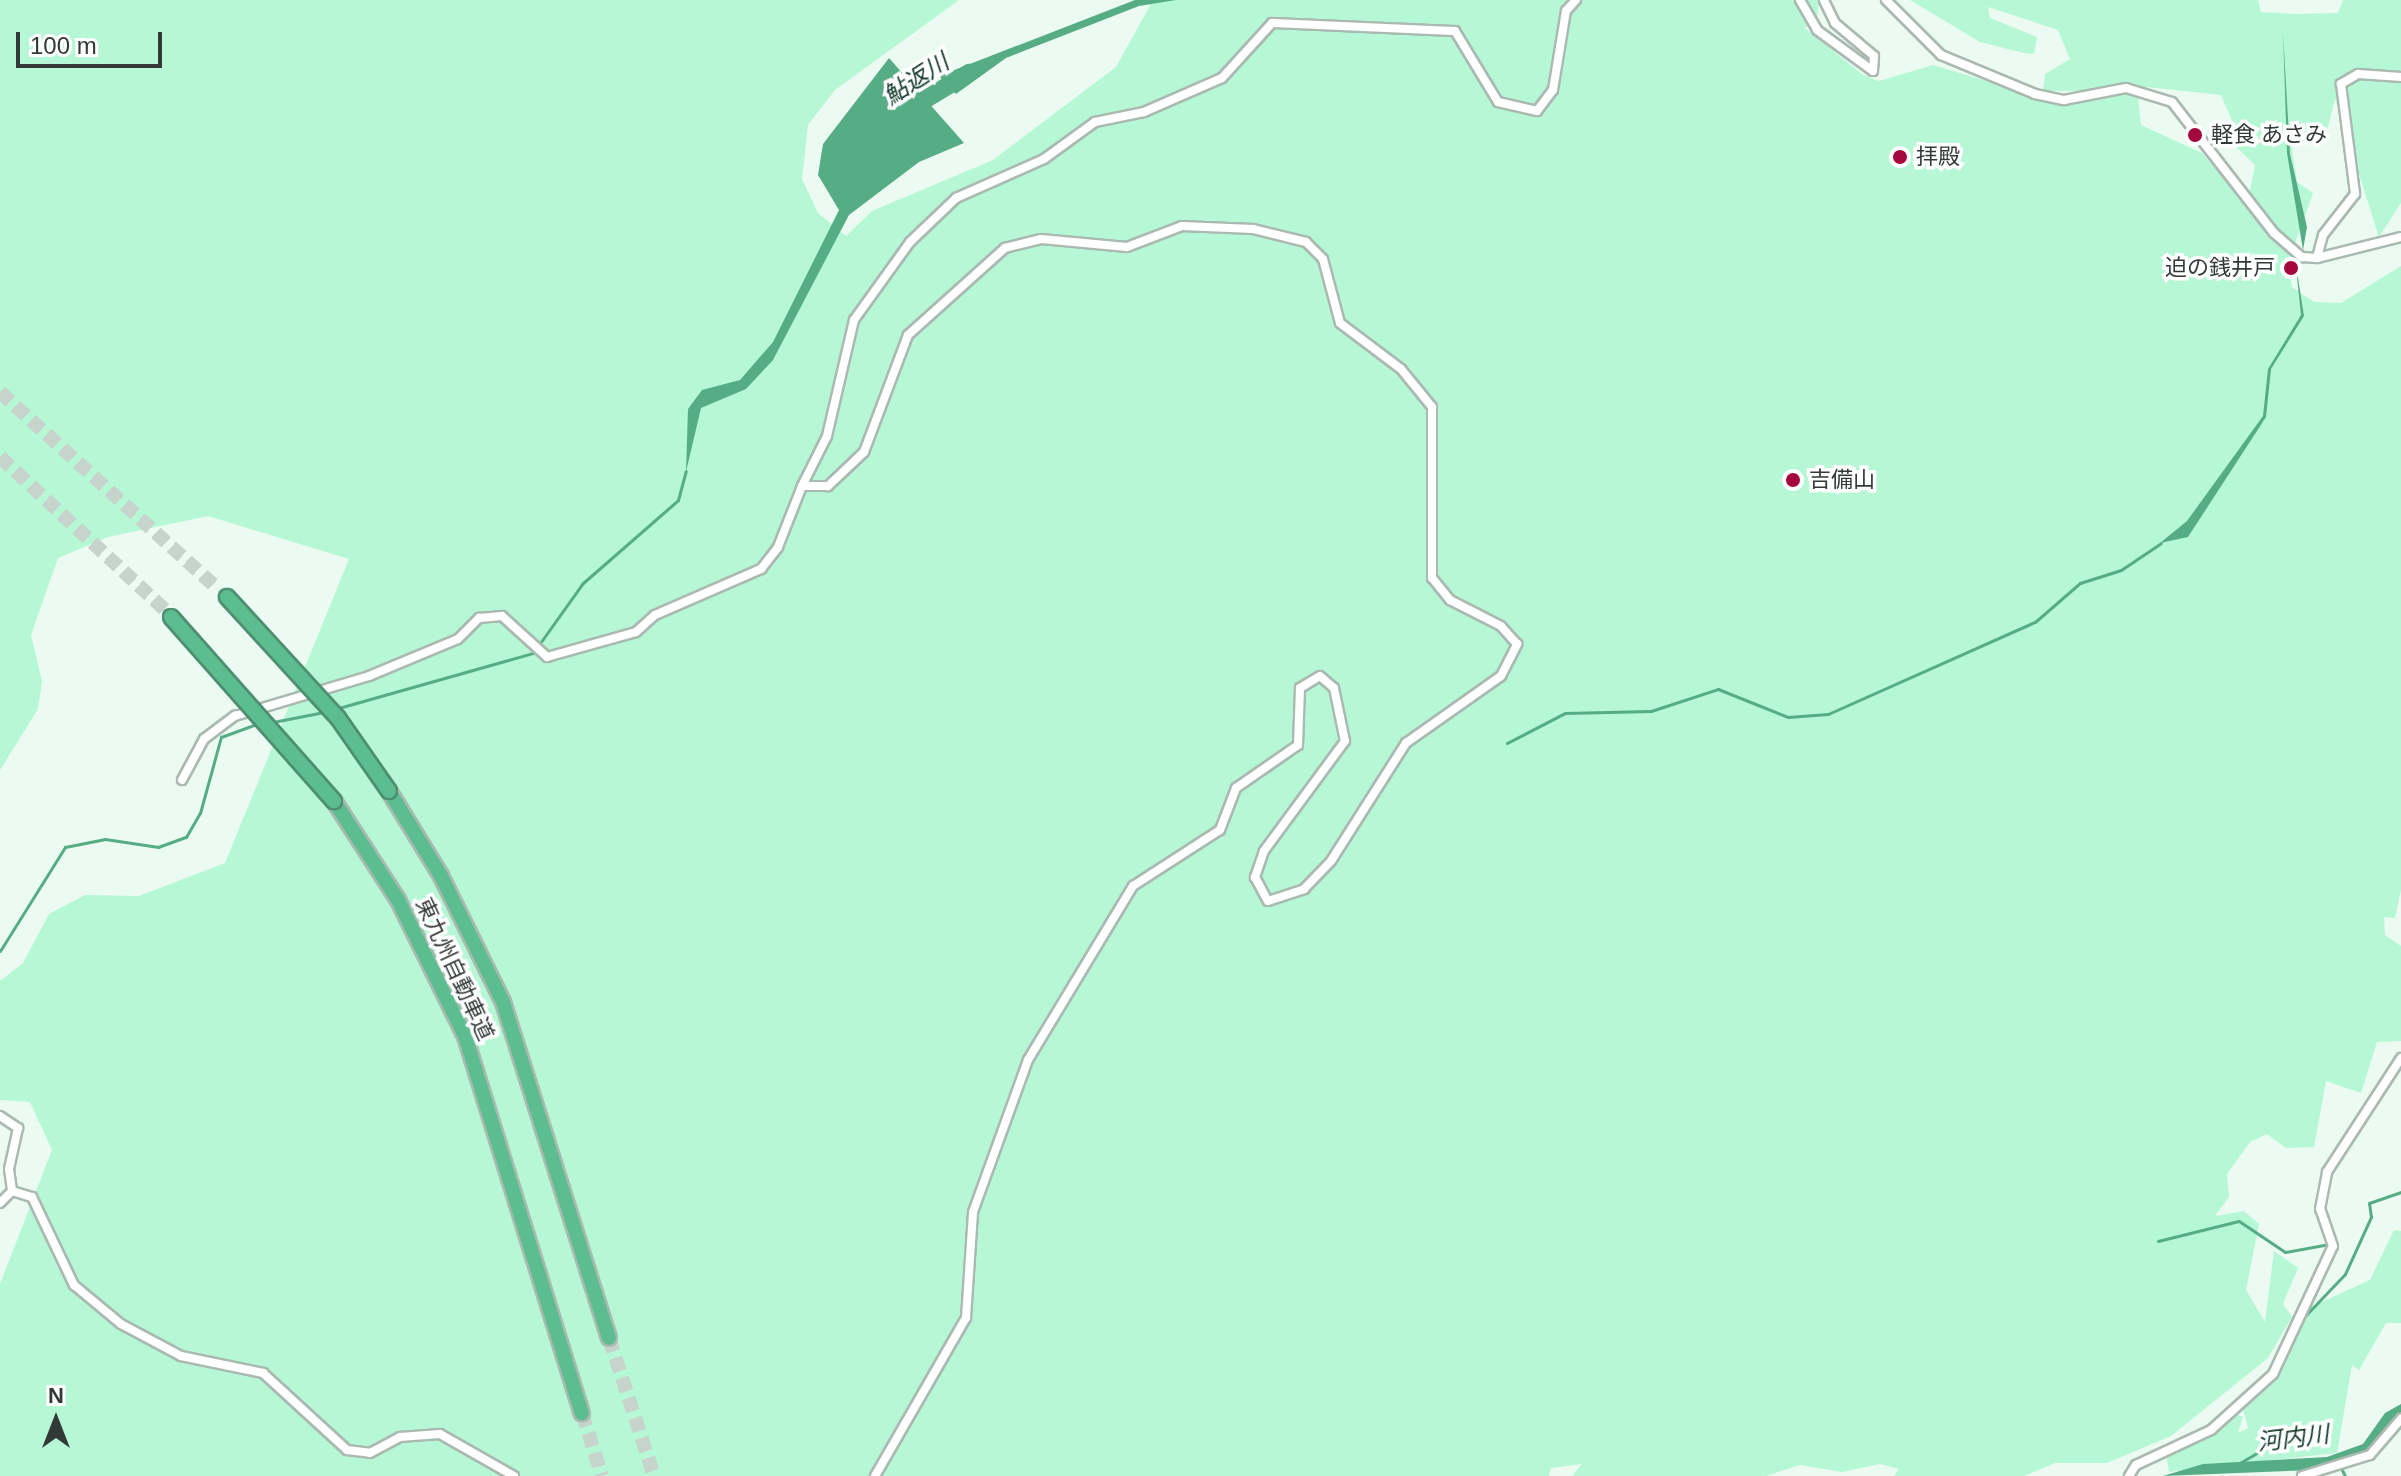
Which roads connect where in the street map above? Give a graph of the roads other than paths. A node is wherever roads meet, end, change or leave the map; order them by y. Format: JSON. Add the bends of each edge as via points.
{"nodes":[{"id":1,"x":1576,"y":0,"type":"edge"},
{"id":2,"x":1800,"y":0,"type":"edge"},
{"id":3,"x":1824,"y":0,"type":"edge"},
{"id":4,"x":1886,"y":0,"type":"edge"},
{"id":5,"x":2401,"y":77,"type":"edge"},
{"id":6,"x":2401,"y":237,"type":"edge"},
{"id":7,"x":2317,"y":258,"type":"junction"},
{"id":8,"x":802,"y":486,"type":"junction"},
{"id":9,"x":222,"y":592,"type":"tunnel mouth"},
{"id":10,"x":168,"y":614,"type":"tunnel mouth"},
{"id":11,"x":182,"y":780,"type":"dead end"},
{"id":12,"x":2401,"y":1058,"type":"edge"},
{"id":13,"x":0,"y":1116,"type":"edge"},
{"id":14,"x":12,"y":1191,"type":"junction"},
{"id":15,"x":0,"y":1203,"type":"edge"},
{"id":16,"x":609,"y":1338,"type":"tunnel mouth"},
{"id":17,"x":582,"y":1413,"type":"tunnel mouth"},
{"id":18,"x":2401,"y":1419,"type":"edge"},
{"id":19,"x":514,"y":1476,"type":"edge"},
{"id":20,"x":875,"y":1476,"type":"edge"},
{"id":21,"x":2129,"y":1476,"type":"edge"},
{"id":22,"x":2302,"y":1476,"type":"edge"}],
"edges":[{"from":1,"to":8,"type":"street","via":[[1566,11],[1553,90],[1540,110],[1498,102],[1455,31],[1282,20],[1258,32],[1222,78],[1144,112],[1095,122],[1044,159],[956,198],[910,242],[859,312],[827,436]]},
{"from":2,"to":3,"type":"street","via":[[1817,30],[1873,71],[1874,56],[1835,23]]},
{"from":4,"to":7,"type":"street","via":[[1941,55],[2035,94],[2064,100],[2126,88],[2172,102],[2274,233],[2302,257]]},
{"from":5,"to":7,"type":"street","via":[[2358,74],[2341,84],[2355,194],[2323,235]]},
{"from":6,"to":7,"type":"street"},
{"from":8,"to":11,"type":"street","via":[[778,547],[761,569],[655,615],[636,632],[547,657],[502,616],[479,618],[458,639],[369,676],[235,716],[204,739]]},
{"from":8,"to":20,"type":"street","via":[[828,486],[864,452],[908,335],[1005,248],[1041,239],[1127,247],[1182,226],[1273,231],[1317,250],[1340,323],[1427,397],[1435,417],[1427,523],[1432,578],[1450,600],[1501,626],[1517,644],[1501,676],[1406,743],[1331,861],[1304,889],[1268,901],[1255,877],[1264,851],[1345,741],[1334,688],[1320,676],[1300,688],[1298,745],[1236,788],[1220,830],[1133,886],[1022,1072],[973,1212],[966,1318]]},
{"from":9,"to":16,"type":"highway","name":"東九州自動車道","bridge":true,"via":[[338,718],[411,824],[461,913],[530,1072]]},
{"from":10,"to":17,"type":"highway","name":"東九州自動車道","bridge":true,"via":[[334,801],[429,959],[504,1147]]},
{"from":12,"to":21,"type":"street","via":[[2327,1172],[2320,1209],[2333,1246],[2273,1374],[2211,1430],[2136,1465]]},
{"from":13,"to":14,"type":"street","via":[[18,1128],[9,1169]]},
{"from":14,"to":15,"type":"street"},
{"from":14,"to":19,"type":"street","via":[[38,1205],[74,1285],[150,1342],[198,1362],[263,1373],[347,1450],[370,1453],[400,1437],[440,1434]]},
{"from":18,"to":22,"type":"street","via":[[2370,1455]]}]}
